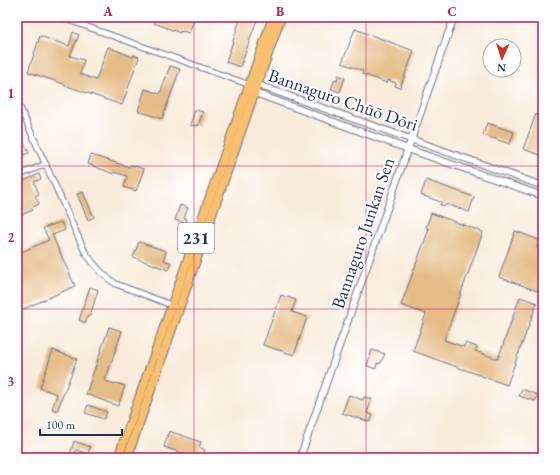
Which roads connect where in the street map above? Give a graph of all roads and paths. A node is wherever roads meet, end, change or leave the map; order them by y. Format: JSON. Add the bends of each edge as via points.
{"nodes":[{"id":1,"x":60,"y":17,"type":"edge"},
{"id":2,"x":273,"y":17,"type":"edge"},
{"id":3,"x":281,"y":17,"type":"edge"},
{"id":4,"x":454,"y":17,"type":"edge"},
{"id":5,"x":254,"y":88,"type":"junction"},
{"id":6,"x":17,"y":101,"type":"edge"},
{"id":7,"x":411,"y":140,"type":"junction"},
{"id":8,"x":408,"y":149,"type":"junction"},
{"id":9,"x":46,"y":164,"type":"junction"},
{"id":10,"x":17,"y":176,"type":"edge"},
{"id":11,"x":543,"y":186,"type":"edge"},
{"id":12,"x":543,"y":196,"type":"edge"},
{"id":13,"x":175,"y":307,"type":"junction"},
{"id":14,"x":118,"y":458,"type":"edge"},
{"id":15,"x":127,"y":458,"type":"edge"},
{"id":16,"x":300,"y":458,"type":"edge"}],
"edges":[{"from":1,"to":5,"type":"street"},
{"from":2,"to":5,"type":"highway","number":"231"},
{"from":3,"to":5,"type":"highway","number":"231"},
{"from":4,"to":7,"type":"street","name":"Bannaguro Junkan Sen"},
{"from":5,"to":7,"type":"street","name":"Bannaguro Chūō Dōri"},
{"from":5,"to":8,"type":"street","name":"Bannaguro Chūō Dōri"},
{"from":5,"to":13,"type":"highway","number":"231"},
{"from":6,"to":9,"type":"street"},
{"from":7,"to":8,"type":"street","name":"Bannaguro Junkan Sen"},
{"from":7,"to":11,"type":"street","name":"Bannaguro Chūō Dōri"},
{"from":8,"to":12,"type":"street","name":"Bannaguro Chūō Dōri"},
{"from":8,"to":16,"type":"street","name":"Bannaguro Junkan Sen"},
{"from":9,"to":10,"type":"street"},
{"from":9,"to":13,"type":"street","via":[[85,252],[100,271],[116,284]]},
{"from":13,"to":14,"type":"highway","number":"231"},
{"from":13,"to":15,"type":"highway","number":"231"}]}
